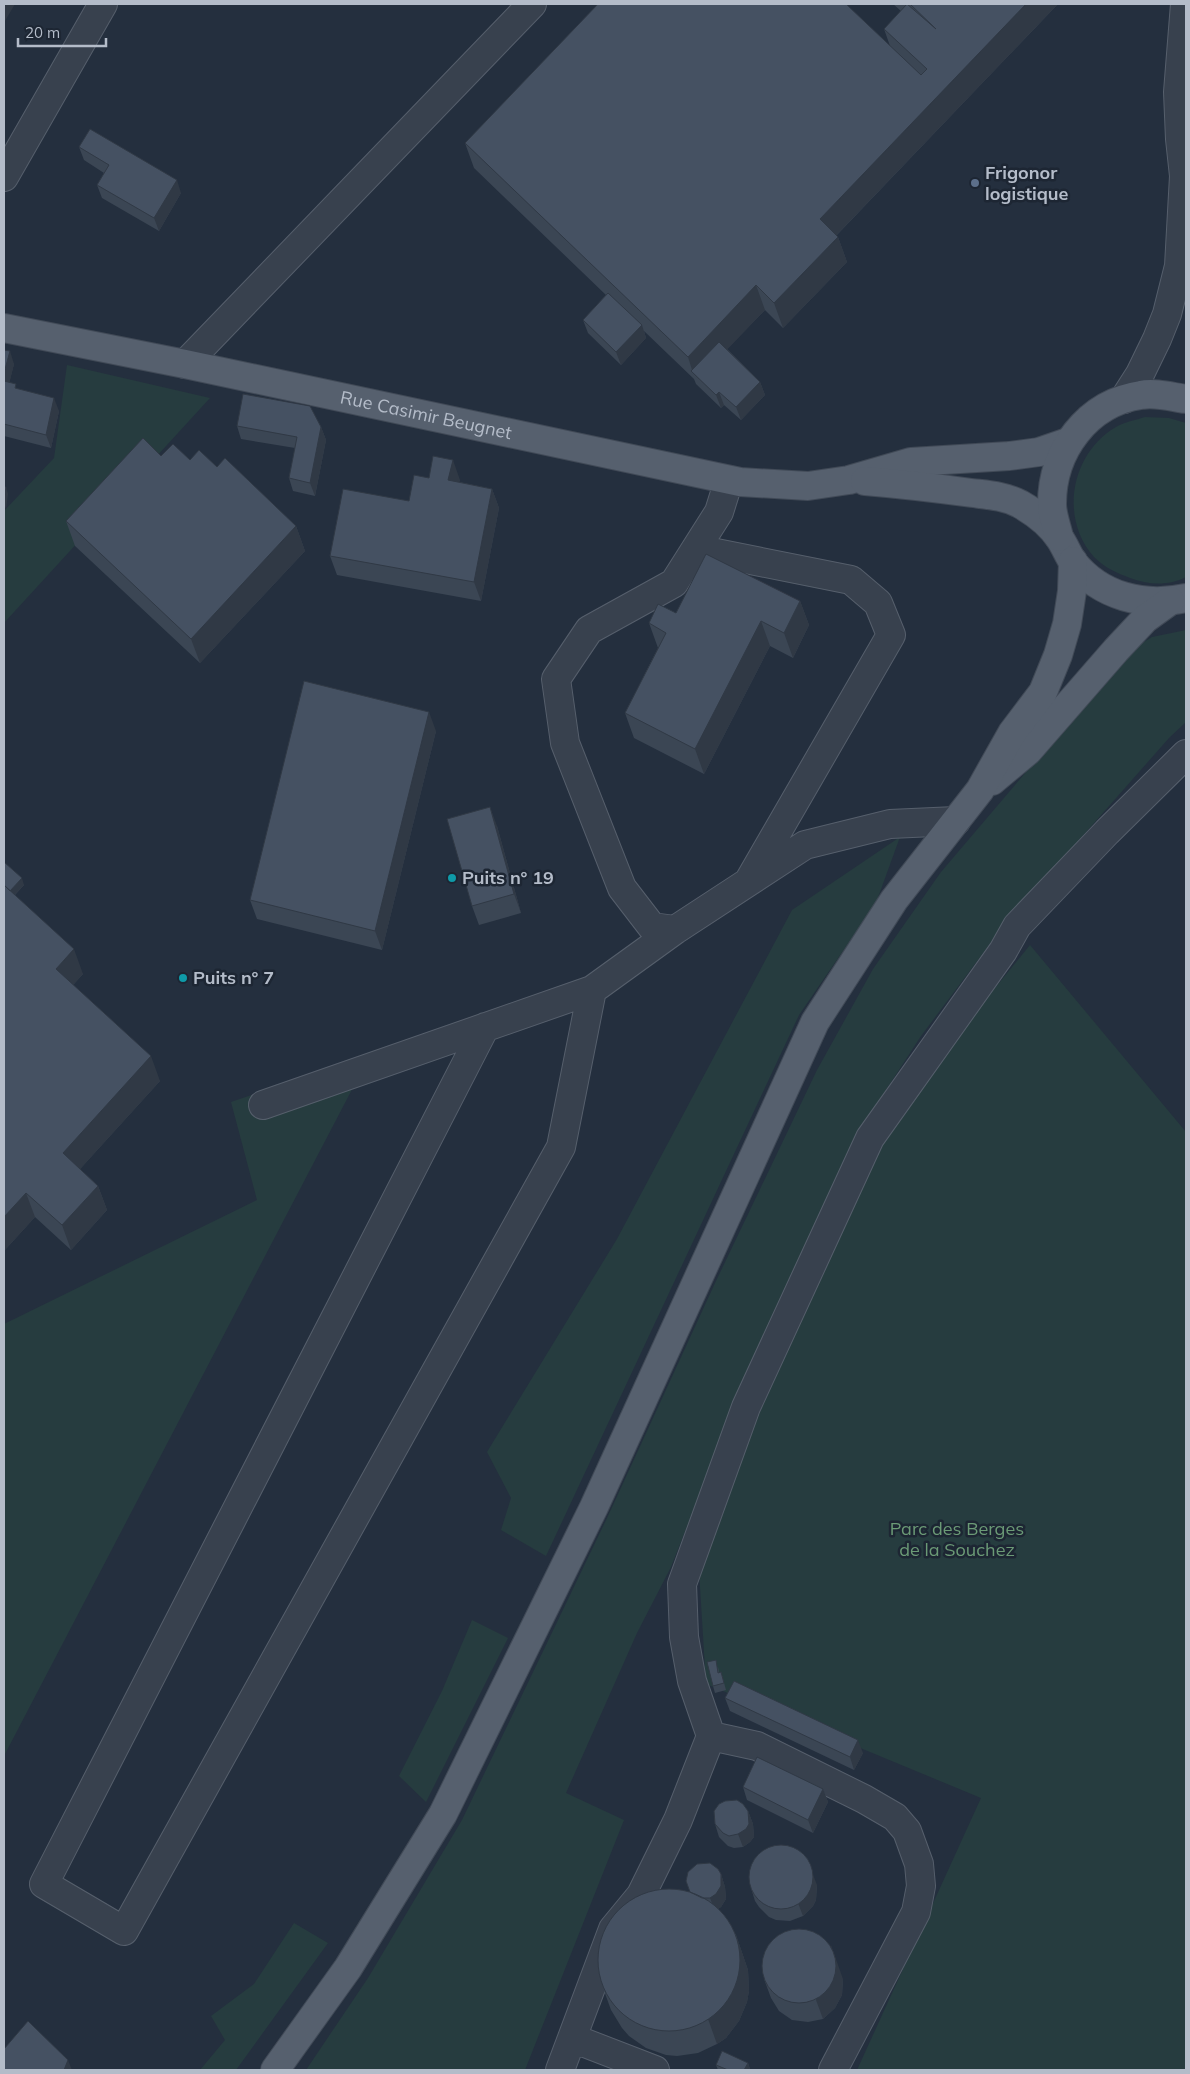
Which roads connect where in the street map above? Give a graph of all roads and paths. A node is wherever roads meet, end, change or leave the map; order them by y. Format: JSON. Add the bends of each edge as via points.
{"nodes":[{"id":1,"x":103,"y":4,"type":"edge"},
{"id":2,"x":532,"y":4,"type":"edge"},
{"id":3,"x":1185,"y":4,"type":"edge"},
{"id":4,"x":1182,"y":92,"type":"edge"},
{"id":5,"x":4,"y":177,"type":"edge"},
{"id":6,"x":1185,"y":179,"type":"edge"},
{"id":7,"x":4,"y":328,"type":"edge"},
{"id":8,"x":185,"y":364,"type":"junction"},
{"id":9,"x":1124,"y":399,"type":"junction"},
{"id":10,"x":1186,"y":399,"type":"edge"},
{"id":11,"x":1068,"y":442,"type":"junction"},
{"id":12,"x":729,"y":480,"type":"junction"},
{"id":13,"x":849,"y":480,"type":"junction"},
{"id":14,"x":1059,"y":537,"type":"junction"},
{"id":15,"x":696,"y":549,"type":"junction"},
{"id":16,"x":1073,"y":561,"type":"junction"},
{"id":17,"x":1178,"y":599,"type":"edge"},
{"id":18,"x":1186,"y":754,"type":"edge"},
{"id":19,"x":980,"y":790,"type":"junction"},
{"id":20,"x":956,"y":821,"type":"junction"},
{"id":21,"x":748,"y":883,"type":"junction"},
{"id":22,"x":675,"y":930,"type":"junction"},
{"id":23,"x":592,"y":990,"type":"junction"},
{"id":24,"x":485,"y":1027,"type":"junction"},
{"id":25,"x":263,"y":1105,"type":"dead end"},
{"id":26,"x":712,"y":1736,"type":"junction"},
{"id":27,"x":572,"y":2038,"type":"junction"},
{"id":28,"x":276,"y":2070,"type":"edge"},
{"id":29,"x":560,"y":2070,"type":"edge"},
{"id":30,"x":655,"y":2070,"type":"edge"},
{"id":31,"x":833,"y":2070,"type":"edge"}],
"edges":[{"from":1,"to":5,"type":"street"},
{"from":2,"to":8,"type":"street"},
{"from":3,"to":4,"type":"street"},
{"from":4,"to":6,"type":"street","via":[[1180,139]]},
{"from":6,"to":9,"type":"street","via":[[1179,266],[1166,314],[1140,374]]},
{"from":7,"to":8,"type":"main road","name":"Rue Casimir Beugnet"},
{"from":8,"to":12,"type":"main road","name":"Rue Casimir Beugnet"},
{"from":9,"to":10,"type":"main road","via":[[1156,394]]},
{"from":9,"to":11,"type":"main road","via":[[1102,409]]},
{"from":11,"to":13,"type":"main road","via":[[1039,452],[1009,456],[910,462]]},
{"from":11,"to":14,"type":"main road","via":[[1055,472],[1052,505]]},
{"from":12,"to":13,"type":"main road","name":"Rue Casimir Beugnet","via":[[808,486]]},
{"from":12,"to":15,"type":"street","via":[[719,512]]},
{"from":13,"to":14,"type":"main road","via":[[933,487],[1006,498],[1040,519]]},
{"from":14,"to":16,"type":"main road"},
{"from":15,"to":21,"type":"street","via":[[851,580],[878,603],[890,635]]},
{"from":15,"to":22,"type":"street","via":[[674,583],[589,630],[556,679],[565,743],[622,888],[652,927]]},
{"from":16,"to":17,"type":"main road","via":[[1092,581],[1116,594],[1142,602]]},
{"from":16,"to":19,"type":"main road","via":[[1067,624],[1043,692],[1012,733]]},
{"from":17,"to":19,"type":"main road","via":[[1145,619],[1028,751]]},
{"from":18,"to":26,"type":"street","via":[[1017,926],[1003,951],[870,1138],[746,1407],[682,1584],[684,1637],[692,1681]]},
{"from":19,"to":20,"type":"main road"},
{"from":20,"to":21,"type":"street","via":[[890,824],[805,846]]},
{"from":20,"to":28,"type":"main road","via":[[894,900],[815,1022],[594,1507],[443,1814],[348,1968]]},
{"from":21,"to":22,"type":"street"},
{"from":22,"to":23,"type":"street"},
{"from":23,"to":24,"type":"street"},
{"from":23,"to":24,"type":"street","via":[[560,1147],[124,1931],[44,1884]]},
{"from":24,"to":25,"type":"street"},
{"from":26,"to":27,"type":"street","via":[[678,1820],[641,1895],[613,1929]]},
{"from":26,"to":31,"type":"street","via":[[757,1746],[864,1799],[895,1817],[907,1831],[913,1846],[921,1886],[916,1912]]},
{"from":27,"to":29,"type":"street"},
{"from":27,"to":30,"type":"street"}]}
